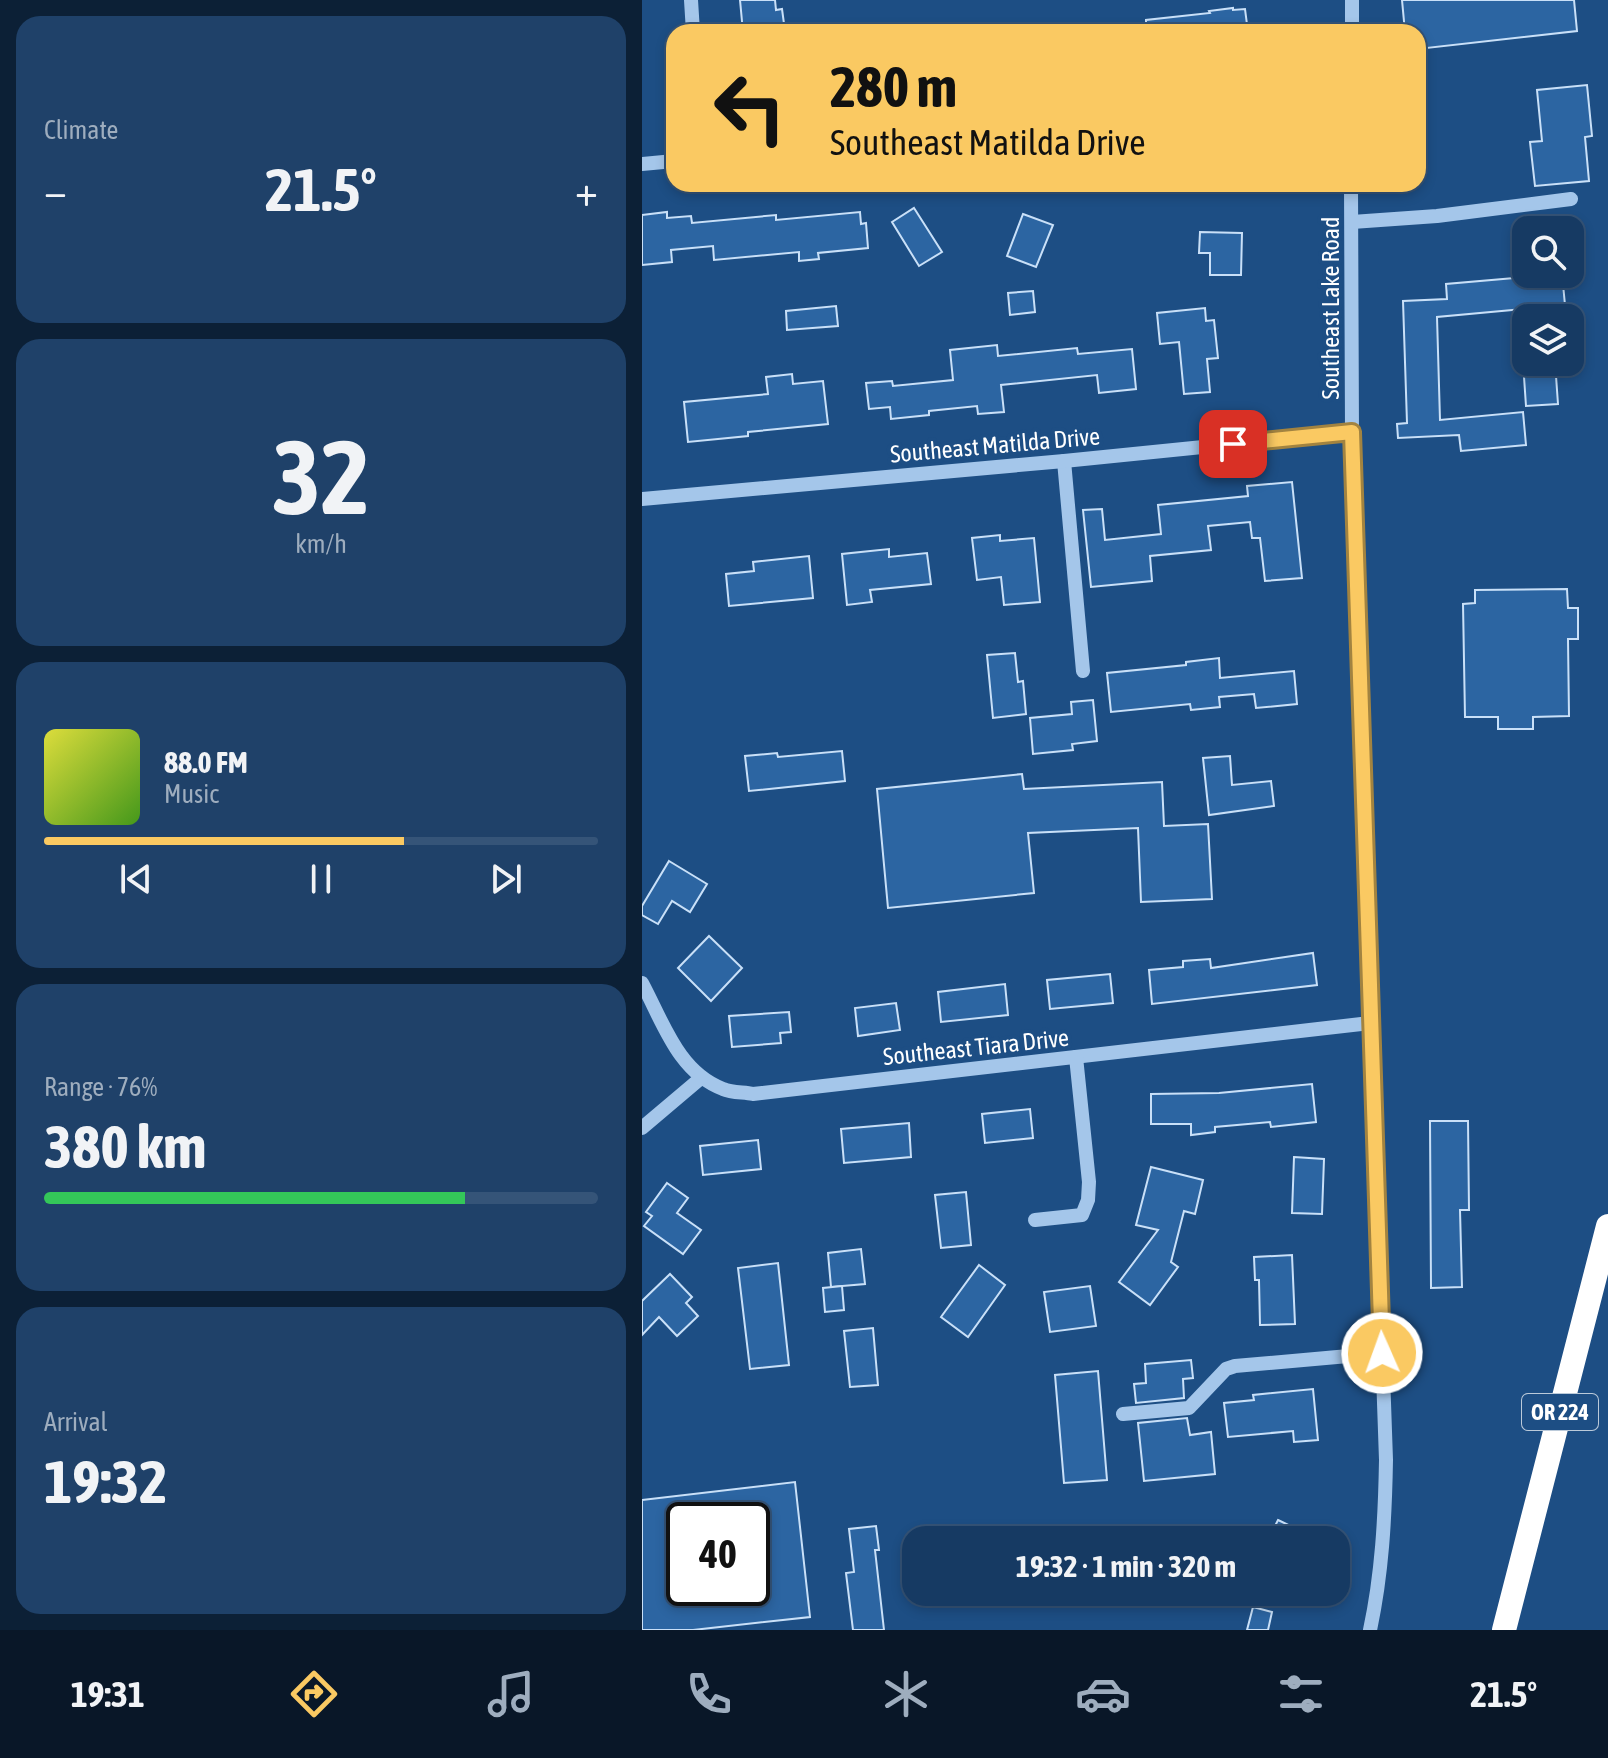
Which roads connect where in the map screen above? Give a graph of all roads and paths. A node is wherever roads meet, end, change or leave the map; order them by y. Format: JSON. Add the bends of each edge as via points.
{"nodes":[{"id":1,"x":691,"y":0,"type":"edge"},
{"id":2,"x":1352,"y":0,"type":"edge"},
{"id":3,"x":692,"y":24,"type":"edge"},
{"id":4,"x":1352,"y":24,"type":"edge"},
{"id":5,"x":666,"y":162,"type":"edge"},
{"id":6,"x":642,"y":164,"type":"edge"},
{"id":7,"x":1351,"y":192,"type":"edge"},
{"id":8,"x":1571,"y":199,"type":"dead end"},
{"id":9,"x":1352,"y":222,"type":"junction"},
{"id":10,"x":1352,"y":432,"type":"junction"},
{"id":11,"x":1064,"y":461,"type":"junction"},
{"id":12,"x":642,"y":499,"type":"edge"},
{"id":13,"x":1083,"y":671,"type":"dead end"},
{"id":14,"x":642,"y":983,"type":"edge"},
{"id":15,"x":1370,"y":1023,"type":"junction"},
{"id":16,"x":1076,"y":1057,"type":"junction"},
{"id":17,"x":701,"y":1078,"type":"junction"},
{"id":18,"x":642,"y":1128,"type":"edge"},
{"id":19,"x":1035,"y":1220,"type":"dead end"},
{"id":20,"x":1608,"y":1226,"type":"edge"},
{"id":21,"x":1382,"y":1353,"type":"junction"},
{"id":22,"x":1123,"y":1414,"type":"dead end"},
{"id":23,"x":1370,"y":1630,"type":"edge"},
{"id":24,"x":1504,"y":1630,"type":"edge"}],
"edges":[{"from":1,"to":3,"type":"street"},
{"from":2,"to":4,"type":"street"},
{"from":5,"to":6,"type":"street"},
{"from":7,"to":9,"type":"street","name":"Southeast Lake Road"},
{"from":8,"to":9,"type":"street"},
{"from":9,"to":10,"type":"street","name":"Southeast Lake Road"},
{"from":10,"to":11,"type":"street","name":"Southeast Matilda Drive"},
{"from":10,"to":15,"type":"street","name":"Southeast Lake Road"},
{"from":11,"to":12,"type":"street","name":"Southeast Matilda Drive"},
{"from":11,"to":13,"type":"street"},
{"from":14,"to":17,"type":"street","name":"Southeast Tiara Drive","via":[[679,1055]]},
{"from":15,"to":16,"type":"street","name":"Southeast Tiara Drive"},
{"from":15,"to":21,"type":"street","name":"Southeast Lake Road"},
{"from":16,"to":17,"type":"street","name":"Southeast Tiara Drive","via":[[753,1094],[725,1090]]},
{"from":16,"to":19,"type":"street","via":[[1088,1200],[1082,1215]]},
{"from":17,"to":18,"type":"street"},
{"from":20,"to":24,"type":"highway","number":"OR 224"},
{"from":21,"to":22,"type":"street","via":[[1235,1366],[1189,1408]]},
{"from":21,"to":23,"type":"street","name":"Southeast Lake Road","via":[[1386,1508]]}]}
